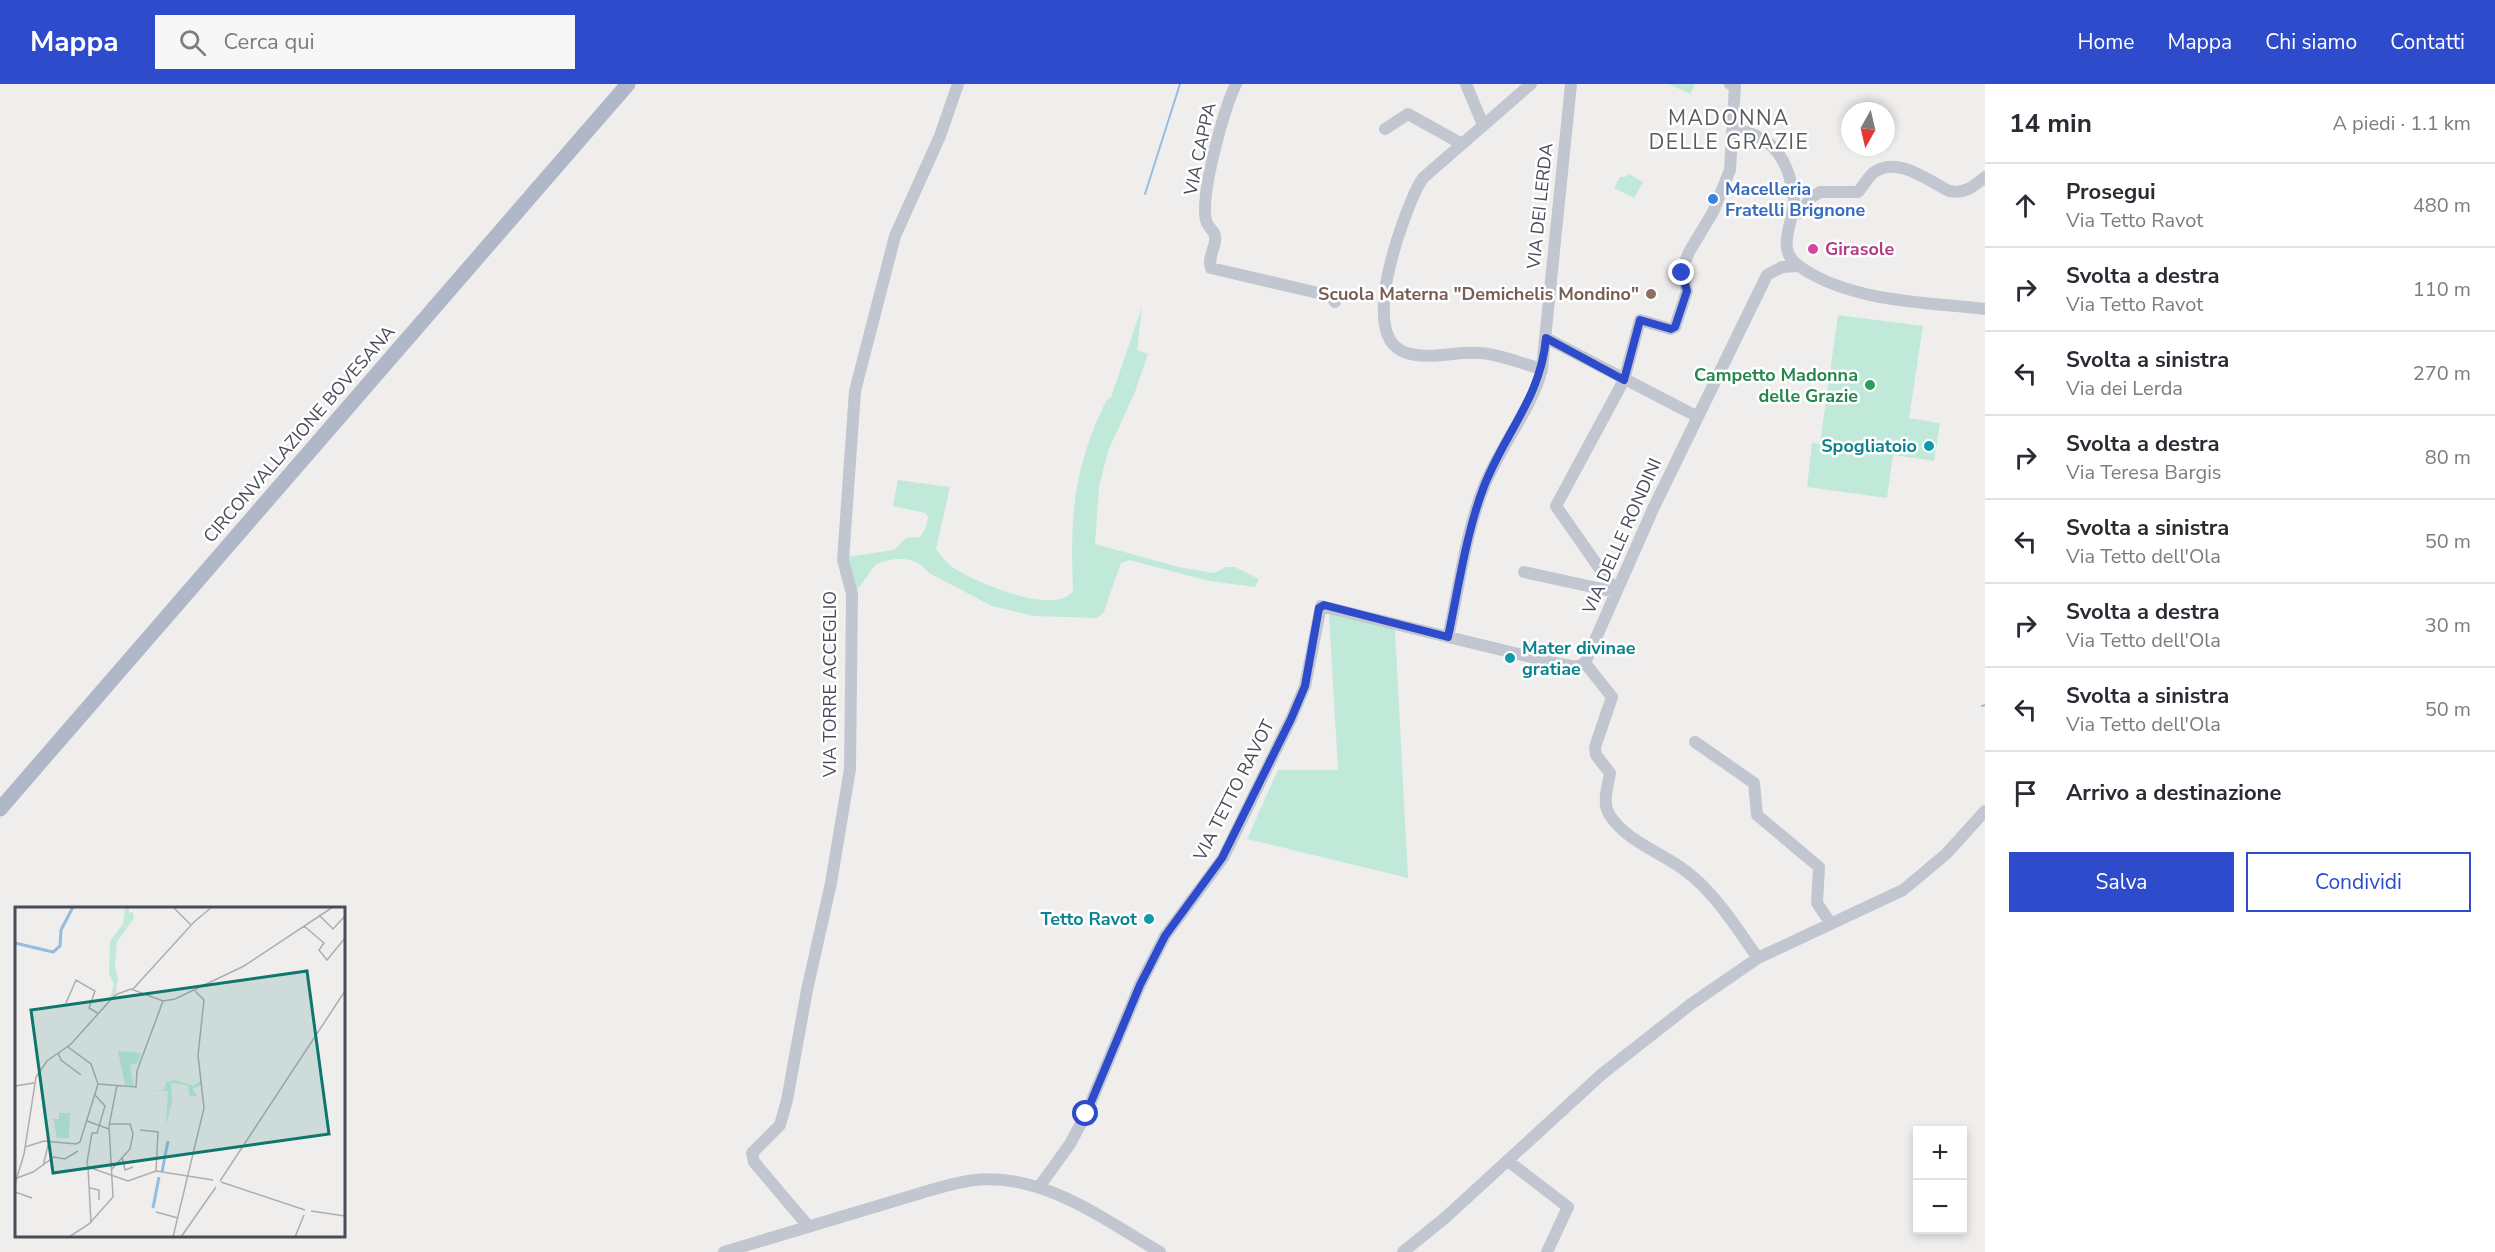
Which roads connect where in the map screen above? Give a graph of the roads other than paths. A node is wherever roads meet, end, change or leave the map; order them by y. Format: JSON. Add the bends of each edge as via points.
{"nodes":[{"id":1,"x":628,"y":84,"type":"edge"},
{"id":2,"x":958,"y":84,"type":"edge"},
{"id":3,"x":1236,"y":84,"type":"edge"},
{"id":4,"x":1466,"y":84,"type":"edge"},
{"id":5,"x":1531,"y":84,"type":"edge"},
{"id":6,"x":1571,"y":84,"type":"edge"},
{"id":7,"x":1734,"y":85,"type":"edge"},
{"id":8,"x":1483,"y":125,"type":"junction"},
{"id":9,"x":1734,"y":128,"type":"junction"},
{"id":10,"x":1385,"y":129,"type":"dead end"},
{"id":11,"x":1462,"y":144,"type":"junction"},
{"id":12,"x":1985,"y":177,"type":"edge"},
{"id":13,"x":1792,"y":213,"type":"junction"},
{"id":14,"x":1798,"y":266,"type":"junction"},
{"id":15,"x":1335,"y":302,"type":"dead end"},
{"id":16,"x":1985,"y":309,"type":"edge"},
{"id":17,"x":1546,"y":338,"type":"junction"},
{"id":18,"x":1542,"y":369,"type":"junction"},
{"id":19,"x":1624,"y":380,"type":"junction"},
{"id":20,"x":1698,"y":417,"type":"junction"},
{"id":21,"x":1524,"y":572,"type":"dead end"},
{"id":22,"x":1616,"y":592,"type":"junction"},
{"id":23,"x":1448,"y":637,"type":"junction"},
{"id":24,"x":1585,"y":663,"type":"junction"},
{"id":25,"x":1695,"y":742,"type":"dead end"},
{"id":26,"x":0,"y":809,"type":"edge"},
{"id":27,"x":1985,"y":811,"type":"edge"},
{"id":28,"x":1831,"y":924,"type":"junction"},
{"id":29,"x":1758,"y":958,"type":"junction"},
{"id":30,"x":1508,"y":1161,"type":"junction"},
{"id":31,"x":1039,"y":1187,"type":"junction"},
{"id":32,"x":809,"y":1227,"type":"junction"},
{"id":33,"x":724,"y":1252,"type":"edge"},
{"id":34,"x":1160,"y":1252,"type":"edge"},
{"id":35,"x":1403,"y":1252,"type":"edge"},
{"id":36,"x":1547,"y":1252,"type":"edge"}],
"edges":[{"from":1,"to":26,"type":"main road","name":"CIRCONVALLAZIONE BOVESANA"},
{"from":2,"to":32,"type":"street","name":"VIA TORRE ACCEGLIO","via":[[940,136],[895,236],[855,391],[843,560],[852,594],[850,769],[787,1100],[780,1125],[752,1153],[754,1162]]},
{"from":3,"to":15,"type":"street","name":"VIA CAPPA","via":[[1217,138],[1206,204],[1206,221],[1216,240],[1209,259],[1211,268],[1331,296]]},
{"from":4,"to":8,"type":"street"},
{"from":5,"to":8,"type":"street"},
{"from":6,"to":17,"type":"street","name":"VIA DEI LERDA"},
{"from":7,"to":9,"type":"street"},
{"from":8,"to":11,"type":"street"},
{"from":9,"to":13,"type":"street","via":[[1766,139],[1780,153],[1791,183]]},
{"from":9,"to":19,"type":"street","via":[[1730,170],[1722,192],[1682,270],[1687,291],[1675,327],[1640,320]]},
{"from":10,"to":11,"type":"street","via":[[1408,114]]},
{"from":11,"to":18,"type":"street","via":[[1423,178],[1411,200],[1389,267],[1386,332],[1405,353],[1482,353]]},
{"from":12,"to":13,"type":"street","via":[[1965,192],[1956,192],[1904,167],[1887,167],[1870,175],[1858,192],[1820,192],[1799,213]]},
{"from":13,"to":14,"type":"street","via":[[1786,244]]},
{"from":14,"to":16,"type":"street","via":[[1862,293]]},
{"from":14,"to":20,"type":"street","name":"VIA DELLE RONDINI","via":[[1782,267],[1767,274]]},
{"from":17,"to":18,"type":"street","name":"VIA DEI LERDA"},
{"from":17,"to":19,"type":"street"},
{"from":18,"to":23,"type":"street","name":"VIA DEI LERDA","via":[[1483,489]]},
{"from":19,"to":20,"type":"street"},
{"from":19,"to":22,"type":"street","via":[[1556,506]]},
{"from":20,"to":22,"type":"street","name":"VIA DELLE RONDINI"},
{"from":21,"to":22,"type":"street"},
{"from":22,"to":24,"type":"street","name":"VIA DELLE RONDINI"},
{"from":23,"to":24,"type":"street","name":"VIA TETTO RAVOT","via":[[1576,667]]},
{"from":23,"to":31,"type":"street","name":"VIA TETTO RAVOT","via":[[1324,605],[1319,608],[1305,686],[1291,719],[1222,858],[1165,936],[1086,1114]]},
{"from":24,"to":29,"type":"street","via":[[1612,697],[1595,747],[1596,755],[1610,774],[1605,800],[1609,815],[1627,833],[1700,882]]},
{"from":25,"to":28,"type":"street","via":[[1754,783],[1757,815],[1819,867],[1817,903]]},
{"from":27,"to":28,"type":"street","via":[[1920,878],[1877,904]]},
{"from":28,"to":29,"type":"street"},
{"from":29,"to":30,"type":"street","via":[[1632,1050]]},
{"from":30,"to":35,"type":"street"},
{"from":30,"to":36,"type":"street","via":[[1568,1206]]},
{"from":31,"to":32,"type":"street","via":[[1001,1180],[964,1182]]},
{"from":31,"to":34,"type":"street","via":[[1080,1205]]},
{"from":32,"to":33,"type":"street"}]}
